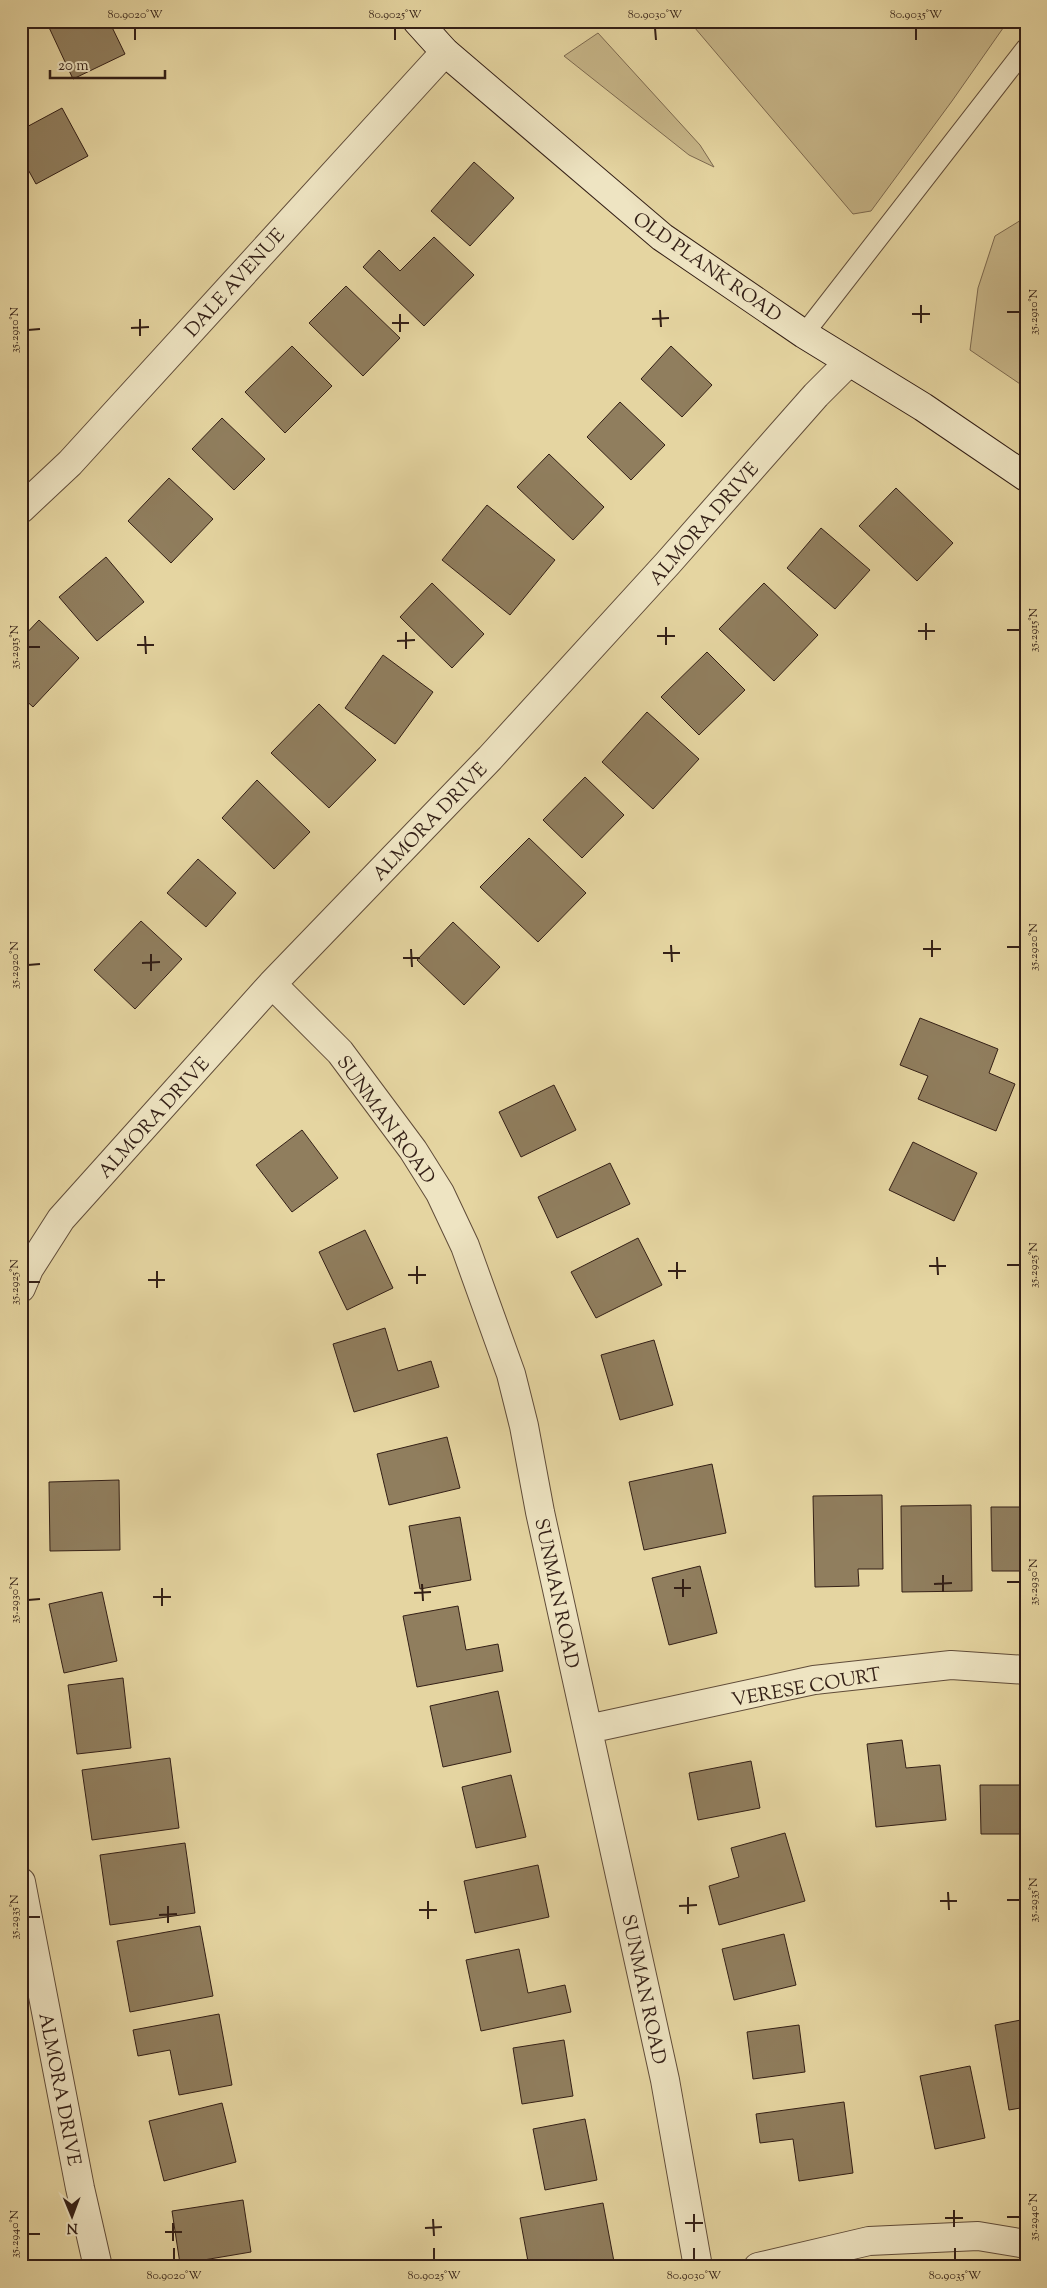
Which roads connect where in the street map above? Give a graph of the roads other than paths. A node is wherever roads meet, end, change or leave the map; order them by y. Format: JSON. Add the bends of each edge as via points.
{"nodes":[{"id":1,"x":417,"y":21,"type":"edge"},
{"id":2,"x":1026,"y":48,"type":"edge"},
{"id":3,"x":444,"y":52,"type":"junction"},
{"id":4,"x":804,"y":334,"type":"junction"},
{"id":5,"x":849,"y":362,"type":"junction"},
{"id":6,"x":1026,"y":477,"type":"edge"},
{"id":7,"x":21,"y":509,"type":"edge"},
{"id":8,"x":272,"y":984,"type":"junction"},
{"id":9,"x":21,"y":1288,"type":"edge"},
{"id":10,"x":1026,"y":1670,"type":"edge"},
{"id":11,"x":588,"y":1729,"type":"junction"},
{"id":12,"x":21,"y":1882,"type":"edge"},
{"id":13,"x":1026,"y":2244,"type":"edge"},
{"id":14,"x":98,"y":2267,"type":"edge"},
{"id":15,"x":698,"y":2267,"type":"edge"},
{"id":16,"x":758,"y":2267,"type":"edge"}],
"edges":[{"from":1,"to":3,"type":"street","name":"OLD PLANK ROAD"},
{"from":2,"to":4,"type":"lane"},
{"from":3,"to":4,"type":"street","name":"OLD PLANK ROAD","via":[[662,237]]},
{"from":3,"to":7,"type":"street","name":"DALE AVENUE","via":[[70,463]]},
{"from":4,"to":5,"type":"street","name":"OLD PLANK ROAD"},
{"from":5,"to":6,"type":"street","name":"OLD PLANK ROAD","via":[[923,407]]},
{"from":5,"to":8,"type":"street","name":"ALMORA DRIVE","via":[[490,758]]},
{"from":8,"to":9,"type":"street","name":"ALMORA DRIVE","via":[[61,1218]]},
{"from":8,"to":11,"type":"street","name":"SUNMAN ROAD","via":[[340,1052],[413,1150],[440,1193],[465,1246],[511,1374]]},
{"from":10,"to":11,"type":"street","name":"VERESE COURT","via":[[951,1665],[814,1680]]},
{"from":11,"to":15,"type":"street","name":"SUNMAN ROAD","via":[[665,2080]]},
{"from":12,"to":14,"type":"street","name":"ALMORA DRIVE"},
{"from":13,"to":16,"type":"street","via":[[978,2236],[868,2241]]}]}
